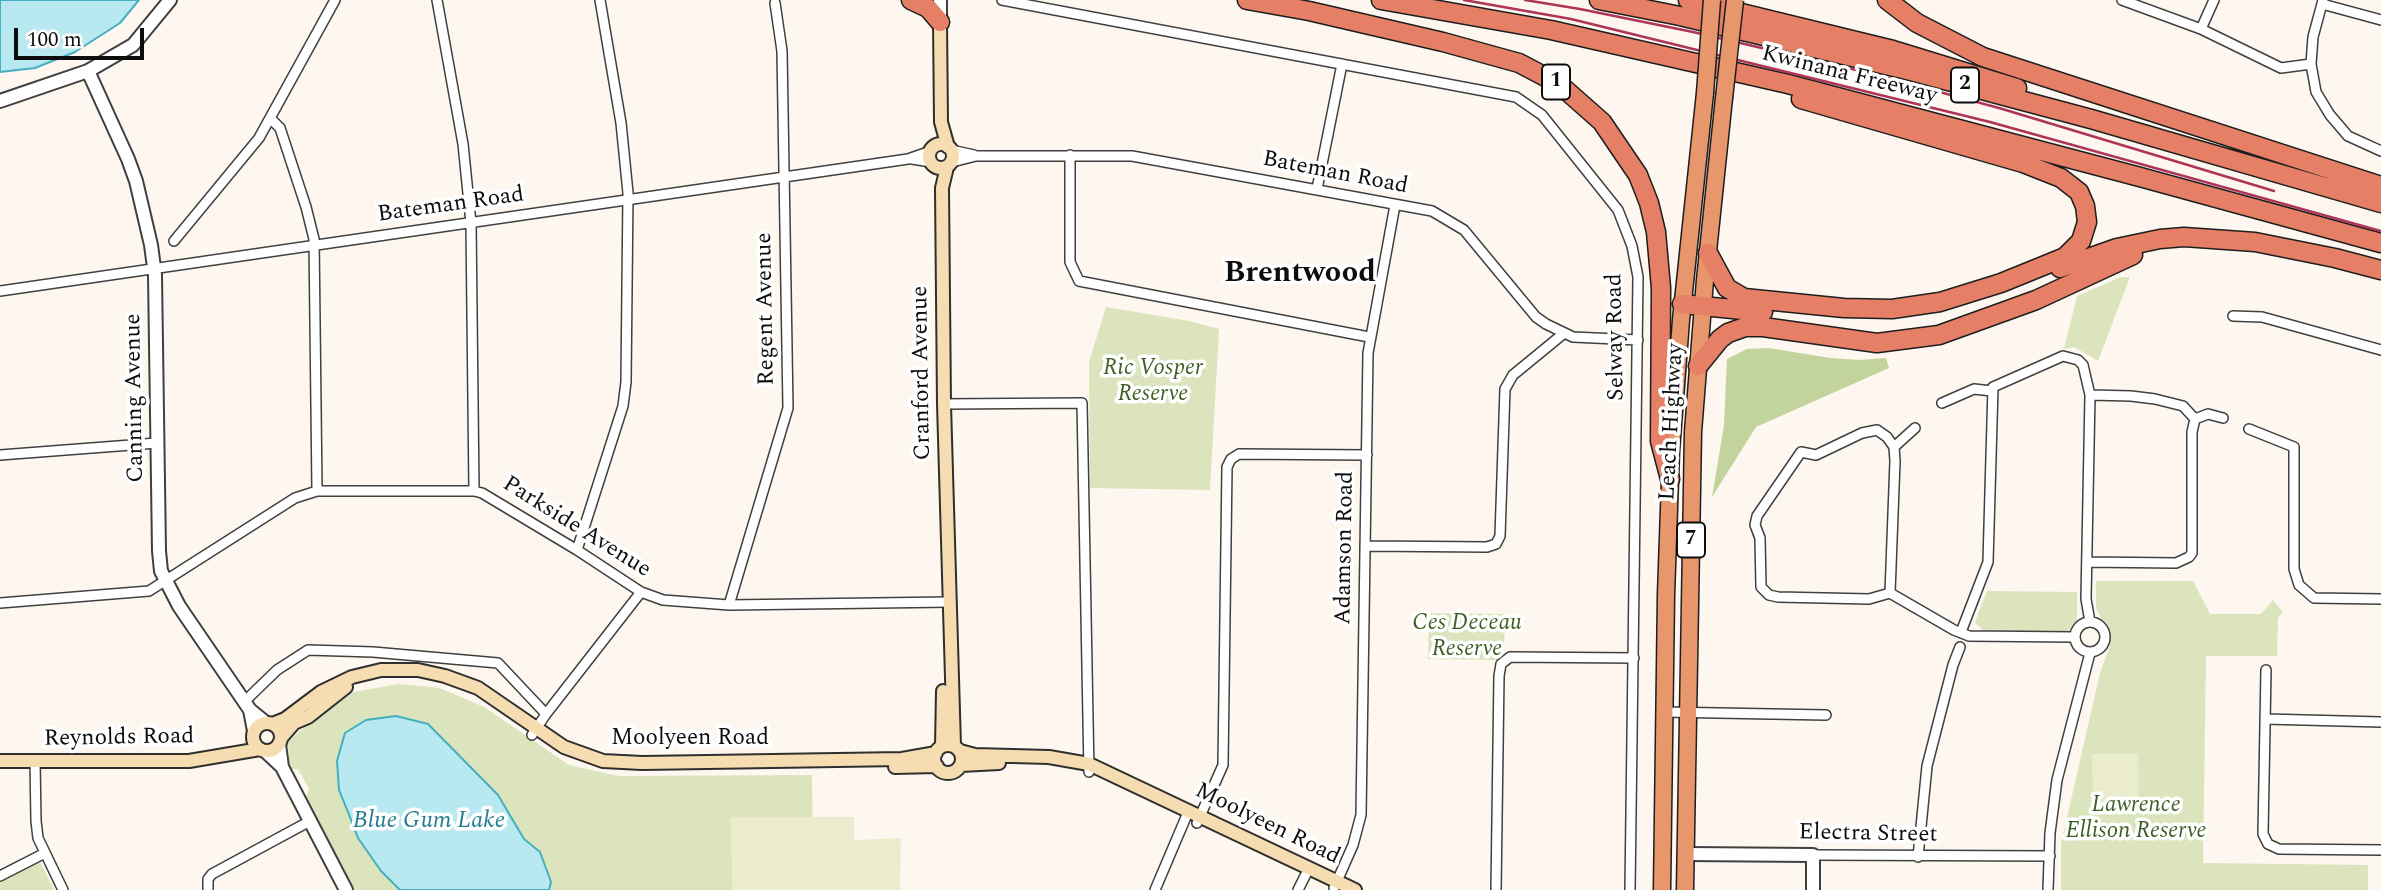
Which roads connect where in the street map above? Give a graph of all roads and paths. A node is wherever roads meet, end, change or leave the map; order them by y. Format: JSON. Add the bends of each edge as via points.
{"nodes":[{"id":1,"x":170,"y":0,"type":"edge"},
{"id":2,"x":335,"y":0,"type":"edge"},
{"id":3,"x":437,"y":0,"type":"edge"},
{"id":4,"x":600,"y":0,"type":"edge"},
{"id":5,"x":911,"y":0,"type":"edge"},
{"id":6,"x":940,"y":0,"type":"edge"},
{"id":7,"x":1002,"y":0,"type":"edge"},
{"id":8,"x":1247,"y":0,"type":"edge"},
{"id":9,"x":1381,"y":0,"type":"edge"},
{"id":10,"x":1599,"y":0,"type":"edge"},
{"id":11,"x":1688,"y":0,"type":"edge"},
{"id":12,"x":1712,"y":0,"type":"edge"},
{"id":13,"x":1735,"y":0,"type":"edge"},
{"id":14,"x":1887,"y":0,"type":"edge"},
{"id":15,"x":2122,"y":0,"type":"edge"},
{"id":16,"x":2214,"y":0,"type":"edge"},
{"id":17,"x":2322,"y":2,"type":"edge"},
{"id":18,"x":775,"y":4,"type":"dead end"},
{"id":19,"x":2381,"y":20,"type":"edge"},
{"id":20,"x":940,"y":22,"type":"junction"},
{"id":21,"x":2201,"y":29,"type":"junction"},
{"id":22,"x":1683,"y":59,"type":"junction"},
{"id":23,"x":1342,"y":64,"type":"junction"},
{"id":24,"x":2311,"y":64,"type":"junction"},
{"id":25,"x":88,"y":71,"type":"junction"},
{"id":26,"x":0,"y":101,"type":"edge"},
{"id":27,"x":271,"y":119,"type":"junction"},
{"id":28,"x":2381,"y":151,"type":"edge"},
{"id":29,"x":1070,"y":155,"type":"junction"},
{"id":30,"x":941,"y":156,"type":"junction"},
{"id":31,"x":784,"y":176,"type":"junction"},
{"id":32,"x":2381,"y":186,"type":"edge"},
{"id":33,"x":2327,"y":187,"type":"junction"},
{"id":34,"x":1317,"y":190,"type":"junction"},
{"id":35,"x":628,"y":199,"type":"junction"},
{"id":36,"x":2381,"y":203,"type":"edge"},
{"id":37,"x":1395,"y":205,"type":"junction"},
{"id":38,"x":471,"y":223,"type":"junction"},
{"id":39,"x":2208,"y":238,"type":"junction"},
{"id":40,"x":174,"y":241,"type":"dead end"},
{"id":41,"x":2381,"y":243,"type":"edge"},
{"id":42,"x":313,"y":245,"type":"junction"},
{"id":43,"x":1707,"y":253,"type":"junction"},
{"id":44,"x":2064,"y":262,"type":"junction"},
{"id":45,"x":154,"y":268,"type":"junction"},
{"id":46,"x":2381,"y":270,"type":"edge"},
{"id":47,"x":2037,"y":273,"type":"junction"},
{"id":48,"x":0,"y":291,"type":"edge"},
{"id":49,"x":1682,"y":304,"type":"junction"},
{"id":50,"x":1703,"y":306,"type":"junction"},
{"id":51,"x":2233,"y":316,"type":"dead end"},
{"id":52,"x":1563,"y":334,"type":"junction"},
{"id":53,"x":1369,"y":337,"type":"junction"},
{"id":54,"x":1638,"y":340,"type":"junction"},
{"id":55,"x":2381,"y":350,"type":"edge"},
{"id":56,"x":1698,"y":366,"type":"junction"},
{"id":57,"x":1992,"y":391,"type":"junction"},
{"id":58,"x":2090,"y":395,"type":"junction"},
{"id":59,"x":1942,"y":403,"type":"dead end"},
{"id":60,"x":944,"y":404,"type":"junction"},
{"id":61,"x":2222,"y":418,"type":"dead end"},
{"id":62,"x":2195,"y":419,"type":"junction"},
{"id":63,"x":1915,"y":428,"type":"dead end"},
{"id":64,"x":2249,"y":429,"type":"dead end"},
{"id":65,"x":158,"y":443,"type":"junction"},
{"id":66,"x":1894,"y":447,"type":"junction"},
{"id":67,"x":0,"y":455,"type":"edge"},
{"id":68,"x":1367,"y":455,"type":"junction"},
{"id":69,"x":1670,"y":479,"type":"junction"},
{"id":70,"x":317,"y":491,"type":"junction"},
{"id":71,"x":474,"y":491,"type":"junction"},
{"id":72,"x":1366,"y":546,"type":"junction"},
{"id":73,"x":577,"y":550,"type":"junction"},
{"id":74,"x":2087,"y":562,"type":"junction"},
{"id":75,"x":165,"y":581,"type":"junction"},
{"id":76,"x":641,"y":592,"type":"junction"},
{"id":77,"x":1890,"y":593,"type":"junction"},
{"id":78,"x":2381,"y":599,"type":"edge"},
{"id":79,"x":945,"y":602,"type":"junction"},
{"id":80,"x":0,"y":603,"type":"edge"},
{"id":81,"x":729,"y":605,"type":"junction"},
{"id":82,"x":2090,"y":622,"type":"junction"},
{"id":83,"x":1961,"y":632,"type":"junction"},
{"id":84,"x":2074,"y":637,"type":"junction"},
{"id":85,"x":1960,"y":648,"type":"dead end"},
{"id":86,"x":2090,"y":653,"type":"junction"},
{"id":87,"x":1634,"y":658,"type":"junction"},
{"id":88,"x":2266,"y":670,"type":"dead end"},
{"id":89,"x":247,"y":706,"type":"junction"},
{"id":90,"x":1664,"y":712,"type":"junction"},
{"id":91,"x":546,"y":714,"type":"junction"},
{"id":92,"x":1688,"y":714,"type":"junction"},
{"id":93,"x":1826,"y":716,"type":"dead end"},
{"id":94,"x":2265,"y":719,"type":"junction"},
{"id":95,"x":2381,"y":722,"type":"edge"},
{"id":96,"x":269,"y":723,"type":"junction"},
{"id":97,"x":534,"y":732,"type":"junction"},
{"id":98,"x":253,"y":733,"type":"junction"},
{"id":99,"x":280,"y":741,"type":"junction"},
{"id":100,"x":263,"y":750,"type":"junction"},
{"id":101,"x":237,"y":752,"type":"junction"},
{"id":102,"x":948,"y":755,"type":"junction"},
{"id":103,"x":0,"y":761,"type":"edge"},
{"id":104,"x":35,"y":761,"type":"junction"},
{"id":105,"x":282,"y":767,"type":"junction"},
{"id":106,"x":1089,"y":768,"type":"junction"},
{"id":107,"x":1193,"y":817,"type":"junction"},
{"id":108,"x":310,"y":821,"type":"junction"},
{"id":109,"x":2381,"y":850,"type":"edge"},
{"id":110,"x":45,"y":853,"type":"junction"},
{"id":111,"x":1686,"y":854,"type":"junction"},
{"id":112,"x":1813,"y":855,"type":"junction"},
{"id":113,"x":2050,"y":856,"type":"junction"},
{"id":114,"x":1918,"y":857,"type":"junction"},
{"id":115,"x":1307,"y":871,"type":"junction"},
{"id":116,"x":0,"y":876,"type":"edge"},
{"id":117,"x":1336,"y":887,"type":"edge"},
{"id":118,"x":64,"y":890,"type":"edge"},
{"id":119,"x":208,"y":890,"type":"edge"},
{"id":120,"x":346,"y":890,"type":"edge"},
{"id":121,"x":1155,"y":890,"type":"edge"},
{"id":122,"x":1298,"y":890,"type":"edge"},
{"id":123,"x":1355,"y":890,"type":"edge"},
{"id":124,"x":1496,"y":890,"type":"edge"},
{"id":125,"x":1630,"y":890,"type":"edge"},
{"id":126,"x":1662,"y":890,"type":"edge"},
{"id":127,"x":1685,"y":890,"type":"edge"},
{"id":128,"x":1813,"y":890,"type":"edge"},
{"id":129,"x":2048,"y":890,"type":"edge"}],
"edges":[{"from":1,"to":25,"type":"street","via":[[134,46]]},
{"from":2,"to":27,"type":"street"},
{"from":3,"to":38,"type":"street","via":[[463,144]]},
{"from":4,"to":35,"type":"street","via":[[621,123]]},
{"from":5,"to":20,"type":"highway","via":[[928,8]]},
{"from":6,"to":20,"type":"street","name":"Cranford Avenue"},
{"from":7,"to":23,"type":"street","name":"Selway Road"},
{"from":8,"to":69,"type":"highway","number":"1","via":[[1519,63],[1559,84],[1602,122],[1638,175],[1656,232],[1661,288],[1660,442]]},
{"from":9,"to":22,"type":"highway","name":"Kwinana Freeway","number":"2"},
{"from":10,"to":33,"type":"highway","name":"Kwinana Freeway","number":"2","via":[[1911,71]]},
{"from":11,"to":33,"type":"highway","via":[[1945,65]]},
{"from":12,"to":49,"type":"highway","name":"Leach Highway","number":"7","bridge":true},
{"from":13,"to":43,"type":"highway","name":"Leach Highway","number":"7","bridge":true},
{"from":14,"to":32,"type":"highway","via":[[1917,23],[1983,57]]},
{"from":15,"to":21,"type":"street"},
{"from":16,"to":21,"type":"street"},
{"from":17,"to":19,"type":"street"},
{"from":17,"to":24,"type":"street"},
{"from":18,"to":31,"type":"street","name":"Regent Avenue","via":[[782,51]]},
{"from":20,"to":30,"type":"main road","name":"Cranford Avenue"},
{"from":21,"to":24,"type":"street","via":[[2281,68]]},
{"from":22,"to":41,"type":"highway","name":"Kwinana Freeway","number":"2"},
{"from":22,"to":44,"type":"highway","via":[[2061,178],[2079,192],[2087,215],[2081,241]]},
{"from":23,"to":34,"type":"street"},
{"from":23,"to":54,"type":"street","name":"Selway Road","via":[[1516,97],[1542,115],[1618,210],[1638,277]]},
{"from":24,"to":28,"type":"street","via":[[2316,92],[2330,115],[2348,136]]},
{"from":25,"to":26,"type":"street"},
{"from":25,"to":45,"type":"street","name":"Canning Avenue","via":[[136,181]]},
{"from":27,"to":40,"type":"street"},
{"from":27,"to":42,"type":"street","via":[[280,128],[298,180]]},
{"from":29,"to":30,"type":"street","name":"Bateman Road"},
{"from":29,"to":34,"type":"street","name":"Bateman Road","via":[[1132,156]]},
{"from":29,"to":53,"type":"street","via":[[1070,262],[1079,281]]},
{"from":30,"to":31,"type":"street","name":"Bateman Road"},
{"from":30,"to":60,"type":"main road","name":"Cranford Avenue"},
{"from":31,"to":35,"type":"street","name":"Bateman Road"},
{"from":31,"to":81,"type":"street","name":"Regent Avenue","via":[[788,408]]},
{"from":33,"to":36,"type":"highway","name":"Kwinana Freeway","number":"2"},
{"from":34,"to":37,"type":"street","name":"Bateman Road"},
{"from":35,"to":38,"type":"street","name":"Bateman Road"},
{"from":35,"to":73,"type":"street","via":[[623,406]]},
{"from":37,"to":52,"type":"street","name":"Bateman Road","via":[[1432,212],[1464,230],[1536,317]]},
{"from":37,"to":53,"type":"street","name":"Adamson Road"},
{"from":38,"to":42,"type":"street","name":"Bateman Road"},
{"from":38,"to":71,"type":"street"},
{"from":39,"to":44,"type":"highway","via":[[2160,239]]},
{"from":39,"to":46,"type":"highway","via":[[2255,242]]},
{"from":39,"to":56,"type":"highway","via":[[2117,260],[2036,300],[1939,335],[1877,343],[1745,327],[1720,338]]},
{"from":42,"to":45,"type":"street","name":"Bateman Road"},
{"from":42,"to":70,"type":"street"},
{"from":43,"to":47,"type":"highway","via":[[1727,288],[1744,299],[1866,310],[1940,302]]},
{"from":43,"to":50,"type":"highway","name":"Leach Highway","number":"7"},
{"from":44,"to":47,"type":"highway"},
{"from":45,"to":48,"type":"street","name":"Bateman Road"},
{"from":45,"to":65,"type":"street","name":"Canning Avenue"},
{"from":47,"to":50,"type":"highway","via":[[1966,303],[1891,316],[1823,317]]},
{"from":49,"to":50,"type":"highway"},
{"from":49,"to":69,"type":"highway","name":"Leach Highway","number":"7"},
{"from":50,"to":56,"type":"highway","name":"Leach Highway","number":"7"},
{"from":51,"to":55,"type":"street","via":[[2262,317]]},
{"from":52,"to":54,"type":"street","name":"Bateman Road"},
{"from":52,"to":72,"type":"street","via":[[1513,375],[1505,389],[1499,541],[1487,547]]},
{"from":53,"to":68,"type":"street","name":"Adamson Road"},
{"from":54,"to":87,"type":"street","name":"Selway Road"},
{"from":56,"to":92,"type":"highway","name":"Leach Highway","number":"7","via":[[1691,485]]},
{"from":57,"to":58,"type":"street","via":[[1998,383],[2063,356],[2083,365]]},
{"from":57,"to":59,"type":"street","via":[[1974,389]]},
{"from":57,"to":83,"type":"street","via":[[1988,562]]},
{"from":58,"to":62,"type":"street","via":[[2155,399],[2183,406]]},
{"from":58,"to":74,"type":"street"},
{"from":60,"to":79,"type":"main road","name":"Cranford Avenue"},
{"from":60,"to":106,"type":"street","via":[[1082,402]]},
{"from":61,"to":62,"type":"street","via":[[2208,414]]},
{"from":62,"to":74,"type":"street","via":[[2189,557],[2176,563]]},
{"from":63,"to":66,"type":"street"},
{"from":64,"to":78,"type":"street","via":[[2294,447],[2294,569],[2300,585],[2314,598]]},
{"from":65,"to":67,"type":"street"},
{"from":65,"to":75,"type":"street","name":"Canning Avenue","via":[[159,551]]},
{"from":66,"to":77,"type":"street"},
{"from":66,"to":77,"type":"street","via":[[1877,430],[1816,455],[1801,452],[1755,524],[1760,538],[1761,587],[1769,595],[1869,599]]},
{"from":68,"to":72,"type":"street","name":"Adamson Road"},
{"from":68,"to":107,"type":"street","via":[[1239,454],[1231,458],[1227,467],[1223,765]]},
{"from":69,"to":90,"type":"highway","name":"Leach Highway","number":"7"},
{"from":70,"to":71,"type":"street","name":"Parkside Avenue"},
{"from":70,"to":75,"type":"street","name":"Parkside Avenue","via":[[295,498]]},
{"from":71,"to":73,"type":"street","name":"Parkside Avenue"},
{"from":72,"to":117,"type":"street","name":"Adamson Road","via":[[1361,815]]},
{"from":73,"to":76,"type":"street","name":"Parkside Avenue"},
{"from":74,"to":82,"type":"street"},
{"from":75,"to":80,"type":"street","name":"Parkside Avenue","via":[[138,593]]},
{"from":75,"to":89,"type":"street","name":"Canning Avenue"},
{"from":76,"to":81,"type":"street","name":"Parkside Avenue","via":[[663,600]]},
{"from":76,"to":91,"type":"street"},
{"from":77,"to":83,"type":"street"},
{"from":79,"to":81,"type":"street","name":"Parkside Avenue"},
{"from":79,"to":102,"type":"main road","name":"Cranford Avenue"},
{"from":82,"to":84,"type":"street","via":[[2080,625]]},
{"from":82,"to":86,"type":"street","via":[[2101,627],[2105,638],[2101,648]]},
{"from":83,"to":84,"type":"street","via":[[1982,638]]},
{"from":84,"to":86,"type":"street","via":[[2078,648]]},
{"from":85,"to":114,"type":"street","via":[[1927,766]]},
{"from":86,"to":113,"type":"street","via":[[2056,780]]},
{"from":87,"to":124,"type":"street","via":[[1510,657],[1501,664]]},
{"from":87,"to":125,"type":"street","name":"Selway Road"},
{"from":88,"to":94,"type":"street"},
{"from":89,"to":91,"type":"street","via":[[277,670],[308,650],[498,663]]},
{"from":89,"to":96,"type":"street","name":"Canning Avenue"},
{"from":89,"to":98,"type":"street","name":"Canning Avenue"},
{"from":90,"to":92,"type":"street"},
{"from":90,"to":126,"type":"highway","name":"Leach Highway","number":"7"},
{"from":91,"to":97,"type":"street"},
{"from":92,"to":93,"type":"street"},
{"from":92,"to":111,"type":"highway","name":"Leach Highway","number":"7"},
{"from":94,"to":95,"type":"street"},
{"from":94,"to":109,"type":"street","via":[[2263,834],[2268,844],[2279,849]]},
{"from":96,"to":97,"type":"main road","name":"Moolyeen Road","via":[[285,719],[321,692],[352,677],[407,669],[478,688]]},
{"from":96,"to":98,"type":"main road","via":[[259,725]]},
{"from":96,"to":99,"type":"main road","name":"Canning Avenue","via":[[279,730]]},
{"from":97,"to":99,"type":"main road","name":"Moolyeen Road","via":[[453,684],[387,677],[340,690],[295,723]]},
{"from":97,"to":102,"type":"main road","name":"Moolyeen Road","via":[[568,756],[618,769]]},
{"from":98,"to":100,"type":"main road","name":"Canning Avenue","via":[[254,744]]},
{"from":98,"to":101,"type":"main road"},
{"from":99,"to":100,"type":"main road","via":[[273,750]]},
{"from":99,"to":105,"type":"street","name":"Canning Avenue"},
{"from":100,"to":101,"type":"main road","name":"Reynolds Road"},
{"from":100,"to":105,"type":"street","name":"Canning Avenue"},
{"from":101,"to":104,"type":"main road","name":"Reynolds Road","via":[[189,761]]},
{"from":102,"to":106,"type":"main road","name":"Moolyeen Road"},
{"from":103,"to":104,"type":"main road","name":"Reynolds Road"},
{"from":104,"to":110,"type":"street","via":[[36,821]]},
{"from":105,"to":108,"type":"street","name":"Canning Avenue"},
{"from":106,"to":107,"type":"main road","name":"Moolyeen Road"},
{"from":107,"to":115,"type":"main road","name":"Moolyeen Road"},
{"from":107,"to":121,"type":"street"},
{"from":108,"to":119,"type":"street","via":[[212,874]]},
{"from":108,"to":120,"type":"street","name":"Canning Avenue"},
{"from":110,"to":116,"type":"street"},
{"from":110,"to":118,"type":"street"},
{"from":111,"to":112,"type":"street","name":"Electra Street"},
{"from":111,"to":127,"type":"highway","name":"Leach Highway","number":"7"},
{"from":112,"to":114,"type":"street","name":"Electra Street"},
{"from":112,"to":128,"type":"street"},
{"from":113,"to":114,"type":"street","name":"Electra Street"},
{"from":113,"to":129,"type":"street"},
{"from":115,"to":117,"type":"main road","name":"Moolyeen Road"},
{"from":115,"to":122,"type":"street"},
{"from":117,"to":123,"type":"main road","name":"Moolyeen Road"}]}
